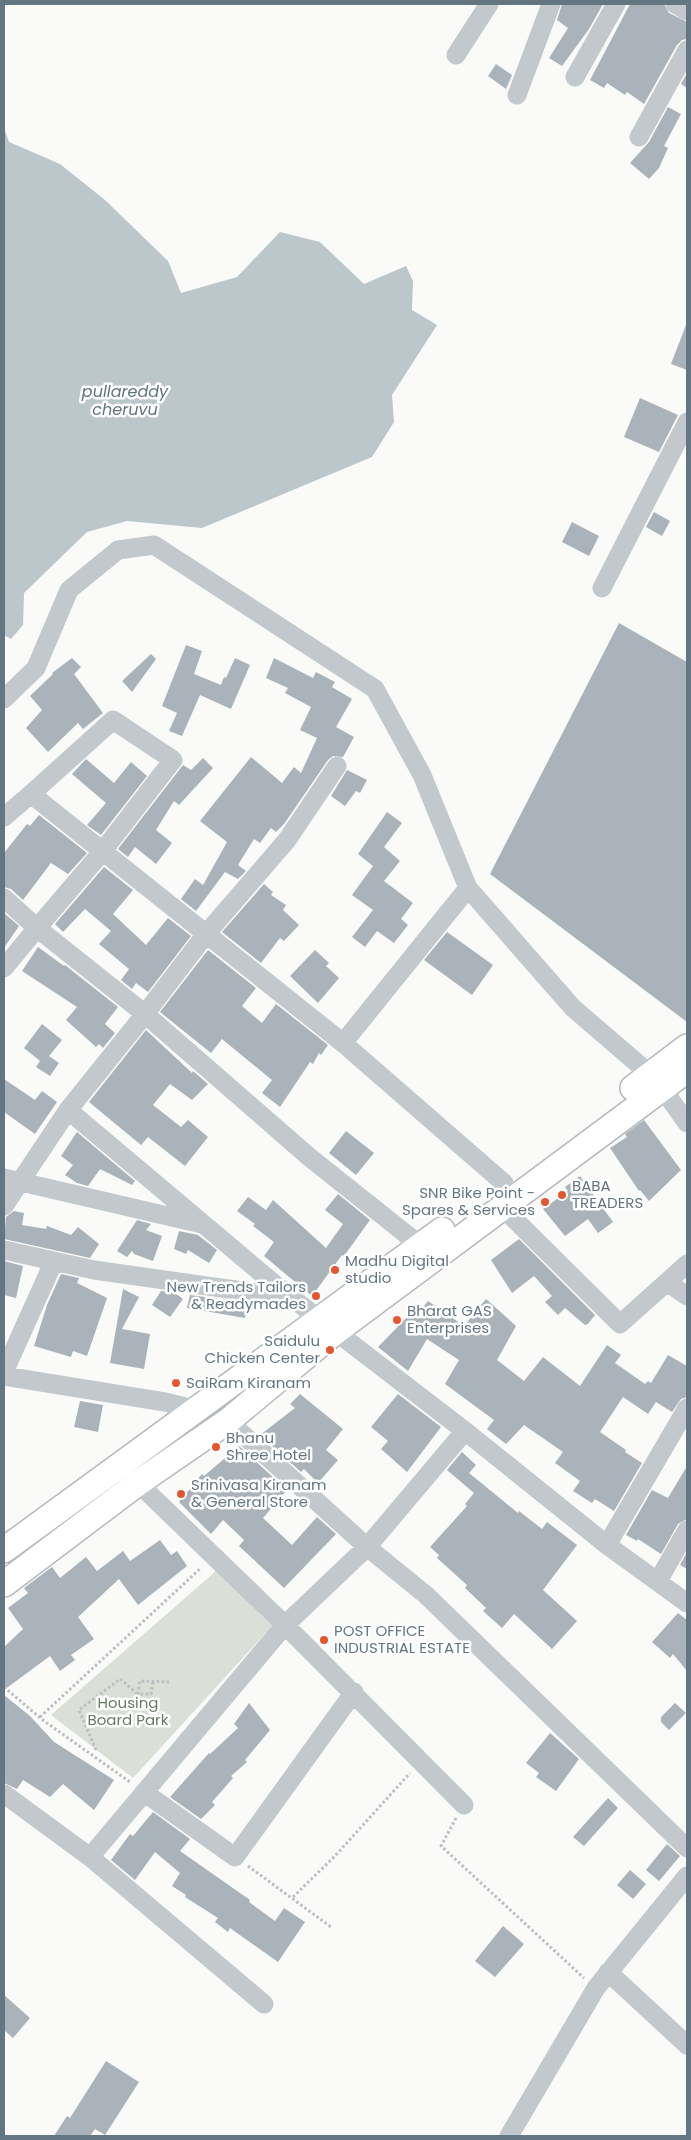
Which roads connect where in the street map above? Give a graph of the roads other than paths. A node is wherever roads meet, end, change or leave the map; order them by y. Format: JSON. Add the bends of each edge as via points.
{"nodes":[{"id":1,"x":488,"y":4,"type":"edge"},
{"id":2,"x":551,"y":4,"type":"edge"},
{"id":3,"x":616,"y":4,"type":"edge"},
{"id":4,"x":675,"y":4,"type":"edge"},
{"id":5,"x":687,"y":11,"type":"edge"},
{"id":6,"x":687,"y":50,"type":"edge"},
{"id":7,"x":456,"y":56,"type":"dead end"},
{"id":8,"x":575,"y":77,"type":"dead end"},
{"id":9,"x":517,"y":95,"type":"dead end"},
{"id":10,"x":639,"y":137,"type":"dead end"},
{"id":11,"x":687,"y":422,"type":"edge"},
{"id":12,"x":602,"y":588,"type":"dead end"},
{"id":13,"x":4,"y":698,"type":"edge"},
{"id":14,"x":337,"y":766,"type":"dead end"},
{"id":15,"x":31,"y":794,"type":"junction"},
{"id":16,"x":4,"y":817,"type":"edge"},
{"id":17,"x":102,"y":852,"type":"junction"},
{"id":18,"x":468,"y":888,"type":"junction"},
{"id":19,"x":4,"y":898,"type":"edge"},
{"id":20,"x":37,"y":928,"type":"junction"},
{"id":21,"x":206,"y":934,"type":"junction"},
{"id":22,"x":4,"y":968,"type":"edge"},
{"id":23,"x":145,"y":1014,"type":"junction"},
{"id":24,"x":342,"y":1043,"type":"junction"},
{"id":25,"x":687,"y":1047,"type":"edge"},
{"id":26,"x":687,"y":1070,"type":"edge"},
{"id":27,"x":656,"y":1081,"type":"junction"},
{"id":28,"x":68,"y":1110,"type":"junction"},
{"id":29,"x":687,"y":1123,"type":"edge"},
{"id":30,"x":12,"y":1180,"type":"edge"},
{"id":31,"x":503,"y":1195,"type":"junction"},
{"id":32,"x":4,"y":1206,"type":"edge"},
{"id":33,"x":205,"y":1225,"type":"junction"},
{"id":34,"x":420,"y":1246,"type":"junction"},
{"id":35,"x":4,"y":1250,"type":"edge"},
{"id":36,"x":54,"y":1261,"type":"junction"},
{"id":37,"x":687,"y":1264,"type":"edge"},
{"id":38,"x":667,"y":1282,"type":"junction"},
{"id":39,"x":687,"y":1296,"type":"edge"},
{"id":40,"x":292,"y":1298,"type":"junction"},
{"id":41,"x":327,"y":1325,"type":"junction"},
{"id":42,"x":4,"y":1372,"type":"edge"},
{"id":43,"x":4,"y":1376,"type":"edge"},
{"id":44,"x":687,"y":1408,"type":"edge"},
{"id":45,"x":194,"y":1409,"type":"junction"},
{"id":46,"x":228,"y":1421,"type":"junction"},
{"id":47,"x":465,"y":1431,"type":"junction"},
{"id":48,"x":122,"y":1462,"type":"junction"},
{"id":49,"x":138,"y":1483,"type":"junction"},
{"id":50,"x":687,"y":1530,"type":"edge"},
{"id":51,"x":607,"y":1545,"type":"junction"},
{"id":52,"x":367,"y":1546,"type":"junction"},
{"id":53,"x":4,"y":1550,"type":"edge"},
{"id":54,"x":658,"y":1581,"type":"junction"},
{"id":55,"x":4,"y":1584,"type":"edge"},
{"id":56,"x":687,"y":1603,"type":"edge"},
{"id":57,"x":285,"y":1625,"type":"junction"},
{"id":58,"x":354,"y":1692,"type":"junction"},
{"id":59,"x":145,"y":1793,"type":"junction"},
{"id":60,"x":4,"y":1794,"type":"edge"},
{"id":61,"x":464,"y":1805,"type":"road end"},
{"id":62,"x":687,"y":1848,"type":"edge"},
{"id":63,"x":90,"y":1857,"type":"junction"},
{"id":64,"x":687,"y":1876,"type":"edge"},
{"id":65,"x":608,"y":1972,"type":"junction"},
{"id":66,"x":264,"y":2004,"type":"dead end"},
{"id":67,"x":687,"y":2045,"type":"edge"},
{"id":68,"x":509,"y":2136,"type":"edge"}],
"edges":[{"from":1,"to":7,"type":"street"},
{"from":2,"to":9,"type":"street"},
{"from":3,"to":8,"type":"street"},
{"from":4,"to":5,"type":"street"},
{"from":6,"to":10,"type":"street"},
{"from":11,"to":12,"type":"street"},
{"from":13,"to":18,"type":"street","via":[[36,668],[69,590],[118,550],[154,545],[375,689],[422,775]]},
{"from":14,"to":21,"type":"street","via":[[287,840]]},
{"from":15,"to":16,"type":"street"},
{"from":15,"to":17,"type":"street"},
{"from":15,"to":17,"type":"street","via":[[113,720],[173,760]]},
{"from":17,"to":20,"type":"street"},
{"from":17,"to":21,"type":"street"},
{"from":18,"to":24,"type":"street"},
{"from":18,"to":27,"type":"street","via":[[573,1008]]},
{"from":19,"to":20,"type":"street"},
{"from":20,"to":22,"type":"street"},
{"from":20,"to":23,"type":"street"},
{"from":21,"to":23,"type":"street"},
{"from":21,"to":24,"type":"street"},
{"from":23,"to":28,"type":"street"},
{"from":23,"to":34,"type":"street","via":[[308,1156]]},
{"from":24,"to":31,"type":"street"},
{"from":25,"to":27,"type":"main road"},
{"from":26,"to":27,"type":"main road"},
{"from":27,"to":29,"type":"street"},
{"from":27,"to":31,"type":"main road"},
{"from":28,"to":30,"type":"street"},
{"from":28,"to":33,"type":"street"},
{"from":30,"to":32,"type":"street"},
{"from":30,"to":33,"type":"street"},
{"from":31,"to":34,"type":"main road"},
{"from":31,"to":38,"type":"street","via":[[620,1324]]},
{"from":31,"to":41,"type":"main road"},
{"from":33,"to":40,"type":"street"},
{"from":34,"to":41,"type":"main road"},
{"from":35,"to":36,"type":"street"},
{"from":36,"to":40,"type":"street","via":[[94,1270]]},
{"from":36,"to":42,"type":"street"},
{"from":37,"to":38,"type":"street"},
{"from":38,"to":39,"type":"street"},
{"from":40,"to":41,"type":"street"},
{"from":41,"to":45,"type":"main road"},
{"from":41,"to":46,"type":"main road"},
{"from":41,"to":47,"type":"street"},
{"from":43,"to":45,"type":"street"},
{"from":44,"to":51,"type":"street"},
{"from":45,"to":48,"type":"main road"},
{"from":46,"to":49,"type":"main road"},
{"from":46,"to":52,"type":"street"},
{"from":47,"to":51,"type":"street"},
{"from":47,"to":52,"type":"street"},
{"from":48,"to":49,"type":"street"},
{"from":48,"to":53,"type":"main road"},
{"from":49,"to":55,"type":"main road"},
{"from":49,"to":57,"type":"street"},
{"from":50,"to":54,"type":"street"},
{"from":51,"to":54,"type":"street"},
{"from":52,"to":57,"type":"street"},
{"from":52,"to":62,"type":"street","via":[[426,1595]]},
{"from":54,"to":56,"type":"street"},
{"from":57,"to":58,"type":"street"},
{"from":57,"to":59,"type":"street"},
{"from":58,"to":59,"type":"street","via":[[236,1857]]},
{"from":58,"to":61,"type":"street"},
{"from":59,"to":63,"type":"street"},
{"from":60,"to":63,"type":"street"},
{"from":63,"to":66,"type":"street"},
{"from":64,"to":65,"type":"street"},
{"from":65,"to":67,"type":"street"},
{"from":65,"to":68,"type":"street"}]}
